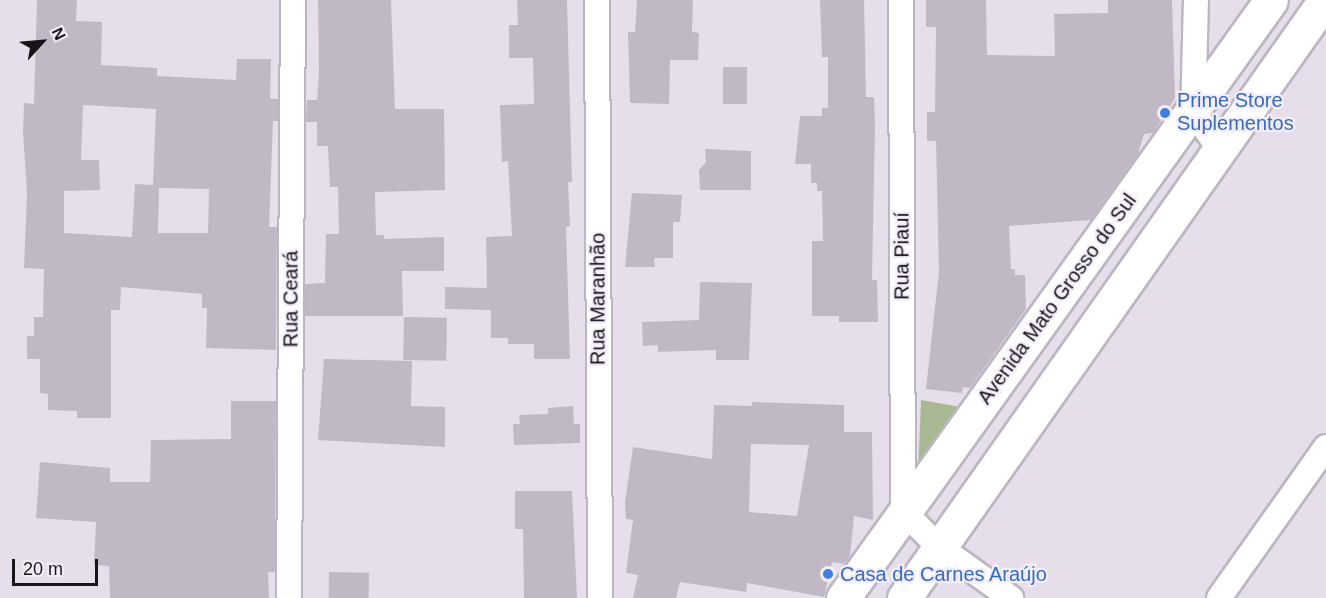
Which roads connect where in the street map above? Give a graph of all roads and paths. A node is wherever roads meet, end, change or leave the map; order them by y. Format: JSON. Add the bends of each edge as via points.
{"nodes":[{"id":1,"x":293,"y":0,"type":"edge"},
{"id":2,"x":597,"y":0,"type":"edge"},
{"id":3,"x":901,"y":0,"type":"edge"},
{"id":4,"x":1196,"y":0,"type":"edge"},
{"id":5,"x":1271,"y":0,"type":"edge"},
{"id":6,"x":1325,"y":0,"type":"edge"},
{"id":7,"x":1193,"y":111,"type":"junction"},
{"id":8,"x":1220,"y":150,"type":"junction"},
{"id":9,"x":1326,"y":447,"type":"edge"},
{"id":10,"x":903,"y":511,"type":"junction"},
{"id":11,"x":938,"y":546,"type":"junction"},
{"id":12,"x":289,"y":598,"type":"edge"},
{"id":13,"x":600,"y":598,"type":"edge"},
{"id":14,"x":843,"y":598,"type":"edge"},
{"id":15,"x":904,"y":598,"type":"edge"},
{"id":16,"x":1011,"y":598,"type":"edge"},
{"id":17,"x":1219,"y":598,"type":"edge"}],
"edges":[{"from":1,"to":12,"type":"street","name":"Rua Ceará"},
{"from":2,"to":13,"type":"street","name":"Rua Maranhão"},
{"from":3,"to":10,"type":"street","name":"Rua Piauí"},
{"from":4,"to":7,"type":"street"},
{"from":5,"to":7,"type":"main road","name":"Avenida Mato Grosso do Sul"},
{"from":6,"to":8,"type":"main road"},
{"from":7,"to":8,"type":"street"},
{"from":7,"to":10,"type":"main road","name":"Avenida Mato Grosso do Sul"},
{"from":8,"to":11,"type":"main road"},
{"from":9,"to":17,"type":"street"},
{"from":10,"to":11,"type":"street"},
{"from":10,"to":14,"type":"main road","name":"Avenida Mato Grosso do Sul"},
{"from":11,"to":15,"type":"main road"},
{"from":11,"to":16,"type":"street"}]}
